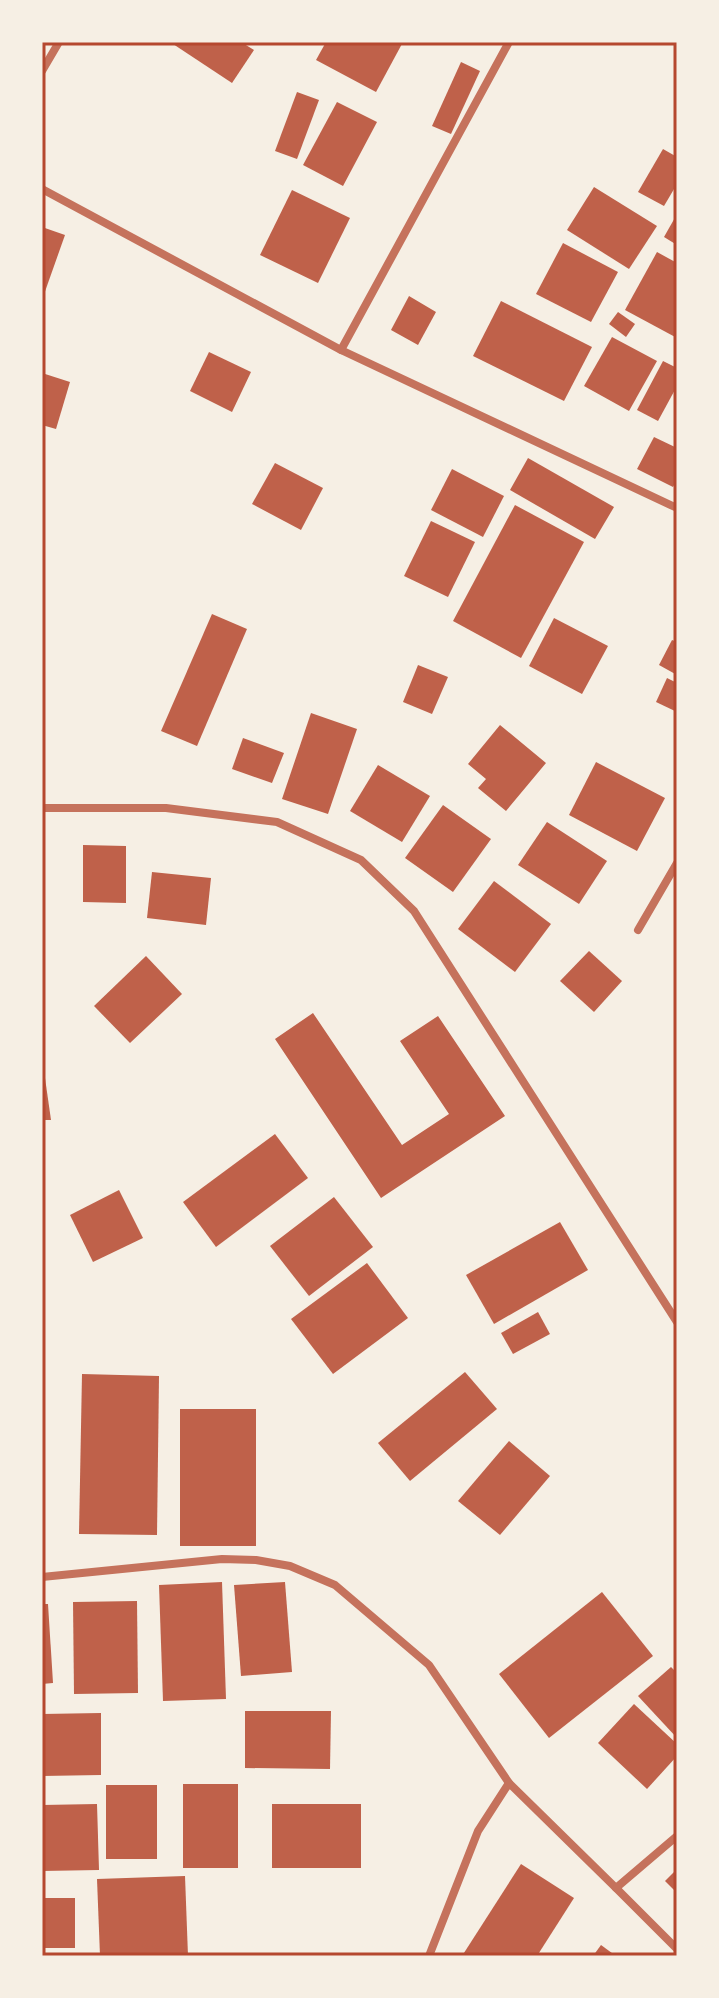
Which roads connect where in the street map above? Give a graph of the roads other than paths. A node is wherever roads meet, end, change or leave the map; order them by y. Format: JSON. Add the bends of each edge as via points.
{"nodes":[{"id":1,"x":59,"y":42,"type":"edge"},
{"id":2,"x":509,"y":42,"type":"edge"},
{"id":3,"x":42,"y":71,"type":"edge"},
{"id":4,"x":42,"y":189,"type":"edge"},
{"id":5,"x":341,"y":350,"type":"junction"},
{"id":6,"x":677,"y":508,"type":"edge"},
{"id":7,"x":42,"y":808,"type":"edge"},
{"id":8,"x":677,"y":863,"type":"edge"},
{"id":9,"x":638,"y":930,"type":"dead end"},
{"id":10,"x":677,"y":1322,"type":"edge"},
{"id":11,"x":42,"y":1577,"type":"edge"},
{"id":12,"x":509,"y":1783,"type":"junction"},
{"id":13,"x":677,"y":1836,"type":"edge"},
{"id":14,"x":616,"y":1888,"type":"junction"},
{"id":15,"x":677,"y":1949,"type":"edge"},
{"id":16,"x":429,"y":1956,"type":"edge"}],
"edges":[{"from":1,"to":3,"type":"street"},
{"from":2,"to":5,"type":"street"},
{"from":4,"to":5,"type":"street"},
{"from":5,"to":6,"type":"street"},
{"from":7,"to":10,"type":"street","via":[[166,808],[277,822],[361,860],[414,911]]},
{"from":8,"to":9,"type":"street"},
{"from":11,"to":12,"type":"street","via":[[222,1559],[290,1566],[335,1585],[429,1665]]},
{"from":12,"to":14,"type":"street"},
{"from":12,"to":16,"type":"street","via":[[478,1831]]},
{"from":13,"to":14,"type":"street"},
{"from":14,"to":15,"type":"street"}]}
